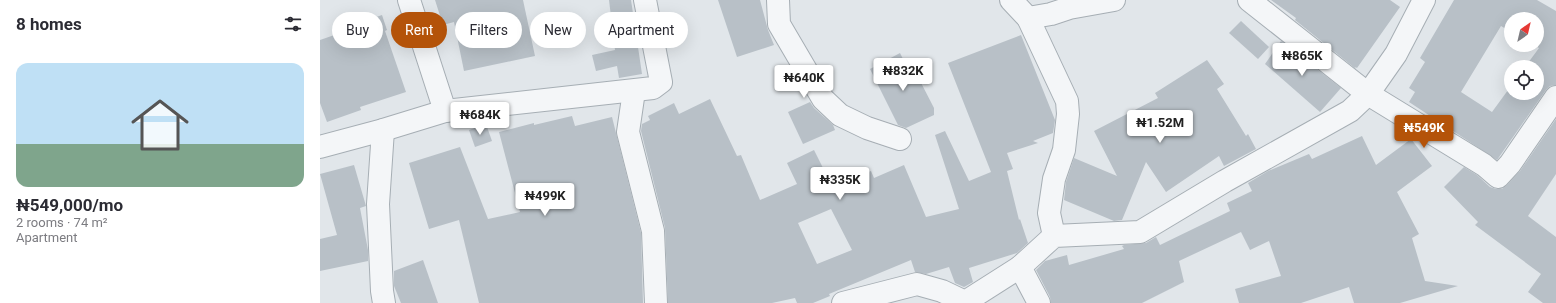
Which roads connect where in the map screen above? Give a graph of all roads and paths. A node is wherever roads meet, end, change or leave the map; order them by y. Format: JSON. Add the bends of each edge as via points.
{"nodes":[{"id":1,"x":409,"y":0,"type":"edge"},
{"id":2,"x":645,"y":0,"type":"edge"},
{"id":3,"x":778,"y":0,"type":"edge"},
{"id":4,"x":1011,"y":0,"type":"edge"},
{"id":5,"x":1114,"y":0,"type":"edge"},
{"id":6,"x":1249,"y":0,"type":"edge"},
{"id":7,"x":1424,"y":0,"type":"edge"},
{"id":8,"x":1028,"y":18,"type":"junction"},
{"id":9,"x":634,"y":91,"type":"junction"},
{"id":10,"x":1368,"y":94,"type":"junction"},
{"id":11,"x":1556,"y":97,"type":"edge"},
{"id":12,"x":445,"y":111,"type":"junction"},
{"id":13,"x":383,"y":130,"type":"junction"},
{"id":14,"x":900,"y":139,"type":"dead end"},
{"id":15,"x":320,"y":147,"type":"edge"},
{"id":16,"x":1054,"y":236,"type":"junction"},
{"id":17,"x":1020,"y":267,"type":"junction"},
{"id":18,"x":965,"y":302,"type":"edge"},
{"id":19,"x":384,"y":303,"type":"edge"},
{"id":20,"x":656,"y":303,"type":"edge"},
{"id":21,"x":842,"y":303,"type":"edge"},
{"id":22,"x":1039,"y":303,"type":"edge"}],
"edges":[{"from":1,"to":12,"type":"street"},
{"from":2,"to":9,"type":"street","via":[[661,82],[653,88]]},
{"from":3,"to":14,"type":"street","via":[[779,24],[824,99],[840,115],[867,128]]},
{"from":4,"to":8,"type":"street"},
{"from":5,"to":8,"type":"street"},
{"from":6,"to":10,"type":"street"},
{"from":7,"to":10,"type":"street","via":[[1396,54]]},
{"from":8,"to":16,"type":"street","via":[[1067,101],[1064,150],[1054,179],[1048,213]]},
{"from":9,"to":12,"type":"street"},
{"from":9,"to":20,"type":"street","via":[[628,132],[652,231]]},
{"from":10,"to":11,"type":"street","via":[[1484,165],[1498,177],[1510,164]]},
{"from":10,"to":16,"type":"street","via":[[1350,112],[1224,181],[1140,232]]},
{"from":12,"to":13,"type":"street"},
{"from":13,"to":15,"type":"street"},
{"from":13,"to":19,"type":"street","via":[[378,204]]},
{"from":16,"to":17,"type":"street"},
{"from":17,"to":18,"type":"street"},
{"from":17,"to":22,"type":"street"},
{"from":18,"to":21,"type":"street","via":[[942,291],[917,284]]}]}
